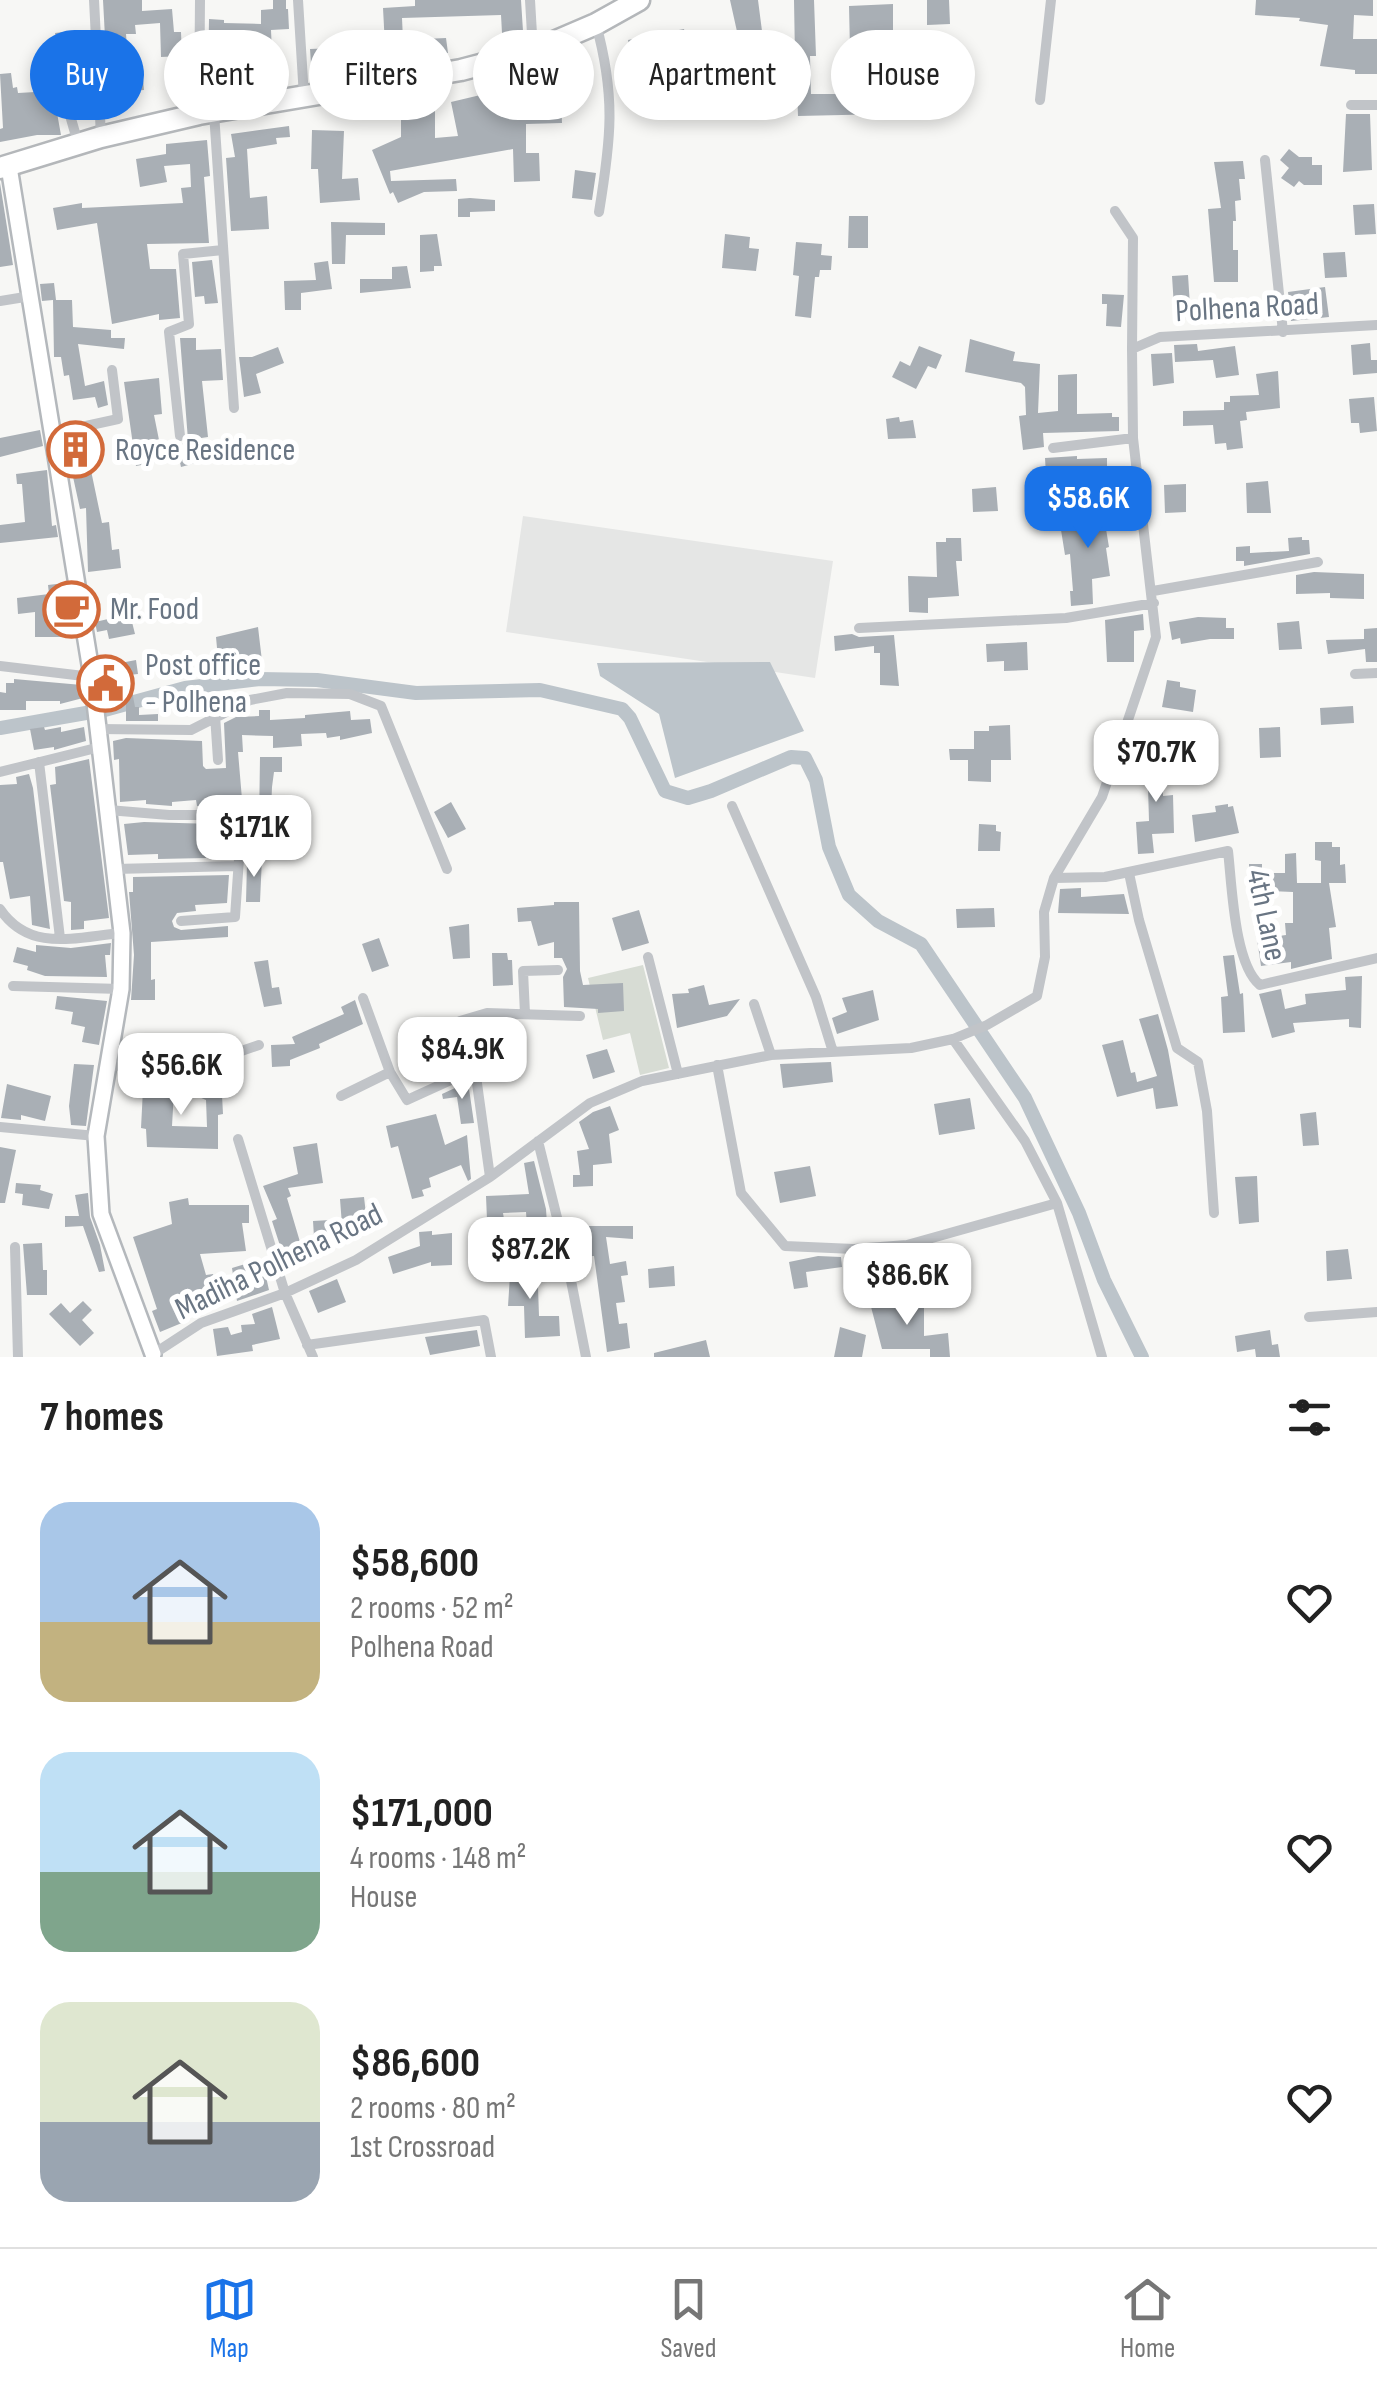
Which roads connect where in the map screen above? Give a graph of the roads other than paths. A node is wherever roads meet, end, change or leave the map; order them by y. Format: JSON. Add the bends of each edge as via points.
{"nodes":[{"id":1,"x":94,"y":0,"type":"edge"},
{"id":2,"x":200,"y":0,"type":"edge"},
{"id":3,"x":298,"y":0,"type":"edge"},
{"id":4,"x":530,"y":0,"type":"edge"},
{"id":5,"x":640,"y":0,"type":"edge"},
{"id":6,"x":1051,"y":0,"type":"edge"},
{"id":7,"x":596,"y":24,"type":"junction"},
{"id":8,"x":202,"y":30,"type":"edge"},
{"id":9,"x":532,"y":30,"type":"edge"},
{"id":10,"x":582,"y":30,"type":"edge"},
{"id":11,"x":473,"y":67,"type":"edge"},
{"id":12,"x":304,"y":96,"type":"junction"},
{"id":13,"x":289,"y":99,"type":"edge"},
{"id":14,"x":1040,"y":100,"type":"dead end"},
{"id":15,"x":1351,"y":105,"type":"dead end"},
{"id":16,"x":1377,"y":105,"type":"edge"},
{"id":17,"x":72,"y":120,"type":"edge"},
{"id":18,"x":175,"y":120,"type":"edge"},
{"id":19,"x":207,"y":120,"type":"edge"},
{"id":20,"x":100,"y":137,"type":"junction"},
{"id":21,"x":79,"y":144,"type":"junction"},
{"id":22,"x":1265,"y":160,"type":"dead end"},
{"id":23,"x":5,"y":168,"type":"edge"},
{"id":24,"x":1115,"y":211,"type":"dead end"},
{"id":25,"x":600,"y":212,"type":"dead end"},
{"id":26,"x":222,"y":250,"type":"junction"},
{"id":27,"x":31,"y":296,"type":"junction"},
{"id":28,"x":0,"y":302,"type":"edge"},
{"id":29,"x":1377,"y":325,"type":"edge"},
{"id":30,"x":1284,"y":332,"type":"junction"},
{"id":31,"x":1132,"y":350,"type":"junction"},
{"id":32,"x":112,"y":370,"type":"dead end"},
{"id":33,"x":234,"y":408,"type":"dead end"},
{"id":34,"x":54,"y":433,"type":"junction"},
{"id":35,"x":180,"y":436,"type":"dead end"},
{"id":36,"x":1133,"y":438,"type":"junction"},
{"id":37,"x":1053,"y":448,"type":"dead end"},
{"id":38,"x":1318,"y":562,"type":"dead end"},
{"id":39,"x":1153,"y":597,"type":"junction"},
{"id":40,"x":859,"y":628,"type":"dead end"},
{"id":41,"x":0,"y":666,"type":"edge"},
{"id":42,"x":1377,"y":673,"type":"edge"},
{"id":43,"x":1355,"y":674,"type":"dead end"},
{"id":44,"x":92,"y":677,"type":"junction"},
{"id":45,"x":215,"y":716,"type":"junction"},
{"id":46,"x":98,"y":729,"type":"junction"},
{"id":47,"x":100,"y":747,"type":"junction"},
{"id":48,"x":218,"y":760,"type":"dead end"},
{"id":49,"x":39,"y":762,"type":"junction"},
{"id":50,"x":0,"y":772,"type":"edge"},
{"id":51,"x":732,"y":806,"type":"dead end"},
{"id":52,"x":108,"y":810,"type":"junction"},
{"id":53,"x":237,"y":866,"type":"junction"},
{"id":54,"x":115,"y":869,"type":"junction"},
{"id":55,"x":447,"y":869,"type":"dead end"},
{"id":56,"x":1130,"y":873,"type":"junction"},
{"id":57,"x":1054,"y":878,"type":"junction"},
{"id":58,"x":0,"y":908,"type":"edge"},
{"id":59,"x":180,"y":921,"type":"dead end"},
{"id":60,"x":122,"y":933,"type":"junction"},
{"id":61,"x":60,"y":938,"type":"junction"},
{"id":62,"x":648,"y":957,"type":"dead end"},
{"id":63,"x":1377,"y":958,"type":"edge"},
{"id":64,"x":558,"y":970,"type":"dead end"},
{"id":65,"x":13,"y":986,"type":"dead end"},
{"id":66,"x":121,"y":989,"type":"junction"},
{"id":67,"x":363,"y":998,"type":"dead end"},
{"id":68,"x":754,"y":1004,"type":"dead end"},
{"id":69,"x":525,"y":1014,"type":"junction"},
{"id":70,"x":580,"y":1016,"type":"dead end"},
{"id":71,"x":987,"y":1025,"type":"joint"},
{"id":72,"x":959,"y":1036,"type":"junction"},
{"id":73,"x":259,"y":1045,"type":"dead end"},
{"id":74,"x":834,"y":1052,"type":"junction"},
{"id":75,"x":771,"y":1055,"type":"junction"},
{"id":76,"x":108,"y":1065,"type":"junction"},
{"id":77,"x":717,"y":1065,"type":"junction"},
{"id":78,"x":475,"y":1069,"type":"junction"},
{"id":79,"x":390,"y":1072,"type":"junction"},
{"id":80,"x":678,"y":1074,"type":"junction"},
{"id":81,"x":340,"y":1096,"type":"dead end"},
{"id":82,"x":0,"y":1128,"type":"edge"},
{"id":83,"x":96,"y":1136,"type":"junction"},
{"id":84,"x":238,"y":1139,"type":"dead end"},
{"id":85,"x":538,"y":1142,"type":"junction"},
{"id":86,"x":490,"y":1177,"type":"junction"},
{"id":87,"x":1057,"y":1203,"type":"junction"},
{"id":88,"x":1214,"y":1213,"type":"dead end"},
{"id":89,"x":15,"y":1247,"type":"dead end"},
{"id":90,"x":285,"y":1293,"type":"junction"},
{"id":91,"x":1377,"y":1312,"type":"edge"},
{"id":92,"x":1309,"y":1316,"type":"dead end"},
{"id":93,"x":308,"y":1345,"type":"junction"},
{"id":94,"x":151,"y":1356,"type":"edge"},
{"id":95,"x":582,"y":1356,"type":"edge"},
{"id":96,"x":18,"y":1357,"type":"edge"},
{"id":97,"x":312,"y":1357,"type":"edge"},
{"id":98,"x":492,"y":1357,"type":"edge"},
{"id":99,"x":1102,"y":1357,"type":"edge"}],
"edges":[{"from":1,"to":20,"type":"street"},
{"from":2,"to":8,"type":"street"},
{"from":3,"to":12,"type":"street"},
{"from":4,"to":9,"type":"street"},
{"from":5,"to":7,"type":"highway"},
{"from":6,"to":14,"type":"street"},
{"from":7,"to":10,"type":"highway"},
{"from":7,"to":25,"type":"street","via":[[611,97]]},
{"from":11,"to":12,"type":"highway"},
{"from":12,"to":13,"type":"highway"},
{"from":15,"to":16,"type":"street"},
{"from":17,"to":21,"type":"street"},
{"from":18,"to":20,"type":"highway"},
{"from":19,"to":26,"type":"street"},
{"from":20,"to":21,"type":"highway"},
{"from":21,"to":23,"type":"highway"},
{"from":22,"to":30,"type":"street"},
{"from":23,"to":27,"type":"street"},
{"from":24,"to":31,"type":"street","via":[[1133,238]]},
{"from":26,"to":33,"type":"street"},
{"from":26,"to":35,"type":"street","via":[[184,254],[189,324],[169,332]]},
{"from":27,"to":28,"type":"street"},
{"from":27,"to":34,"type":"street"},
{"from":29,"to":30,"type":"street","name":"Polhena Road"},
{"from":30,"to":31,"type":"street","name":"Polhena Road","via":[[1160,337]]},
{"from":31,"to":36,"type":"street","name":"Polhena Road"},
{"from":32,"to":34,"type":"street","via":[[118,419]]},
{"from":34,"to":44,"type":"street"},
{"from":36,"to":37,"type":"street"},
{"from":36,"to":39,"type":"street","name":"Polhena Road"},
{"from":38,"to":39,"type":"street"},
{"from":39,"to":40,"type":"street","via":[[1066,618]]},
{"from":39,"to":57,"type":"street","name":"Polhena Road","via":[[1156,637],[1102,797]]},
{"from":41,"to":44,"type":"street"},
{"from":42,"to":43,"type":"street"},
{"from":44,"to":46,"type":"street"},
{"from":45,"to":46,"type":"street","via":[[191,730]]},
{"from":45,"to":48,"type":"street"},
{"from":45,"to":55,"type":"street","via":[[287,692],[350,694],[381,706]]},
{"from":46,"to":47,"type":"street"},
{"from":47,"to":49,"type":"street"},
{"from":47,"to":52,"type":"street"},
{"from":49,"to":50,"type":"street"},
{"from":49,"to":61,"type":"street"},
{"from":51,"to":74,"type":"street"},
{"from":52,"to":53,"type":"street","via":[[242,815]]},
{"from":52,"to":54,"type":"street"},
{"from":53,"to":54,"type":"street"},
{"from":53,"to":59,"type":"street","via":[[236,916]]},
{"from":54,"to":60,"type":"street"},
{"from":56,"to":57,"type":"street"},
{"from":56,"to":63,"type":"street","name":"4th Lane","via":[[1228,852],[1238,932],[1251,978],[1260,986]]},
{"from":56,"to":88,"type":"street","via":[[1177,1048],[1198,1062]]},
{"from":57,"to":71,"type":"street","name":"Polhena Road","via":[[1044,912],[1037,996]]},
{"from":58,"to":61,"type":"street","via":[[9,922],[39,940]]},
{"from":60,"to":61,"type":"street"},
{"from":60,"to":66,"type":"street"},
{"from":62,"to":80,"type":"street"},
{"from":64,"to":69,"type":"street","via":[[523,971]]},
{"from":65,"to":66,"type":"street"},
{"from":66,"to":76,"type":"street"},
{"from":67,"to":79,"type":"street"},
{"from":68,"to":75,"type":"street"},
{"from":69,"to":70,"type":"street"},
{"from":69,"to":78,"type":"street","via":[[487,1013],[460,1021]]},
{"from":71,"to":72,"type":"street","name":"Madiha Polhena Road"},
{"from":72,"to":74,"type":"street","name":"Madiha Polhena Road","via":[[911,1048]]},
{"from":72,"to":87,"type":"street"},
{"from":73,"to":76,"type":"street","via":[[183,1071]]},
{"from":74,"to":75,"type":"street","name":"Madiha Polhena Road"},
{"from":75,"to":77,"type":"street","name":"Madiha Polhena Road"},
{"from":76,"to":83,"type":"street"},
{"from":77,"to":80,"type":"street","name":"Madiha Polhena Road"},
{"from":77,"to":87,"type":"street","via":[[741,1193],[785,1246],[907,1246]]},
{"from":78,"to":79,"type":"street","via":[[407,1100]]},
{"from":78,"to":86,"type":"street"},
{"from":79,"to":81,"type":"street"},
{"from":80,"to":85,"type":"street","name":"Madiha Polhena Road","via":[[590,1103]]},
{"from":82,"to":83,"type":"street"},
{"from":83,"to":94,"type":"street","via":[[101,1214]]},
{"from":84,"to":90,"type":"street"},
{"from":85,"to":86,"type":"street","name":"Madiha Polhena Road"},
{"from":85,"to":95,"type":"street","via":[[566,1250]]},
{"from":86,"to":90,"type":"street","name":"Madiha Polhena Road","via":[[356,1260]]},
{"from":87,"to":99,"type":"street"},
{"from":89,"to":96,"type":"street"},
{"from":90,"to":93,"type":"street"},
{"from":90,"to":94,"type":"street","name":"Madiha Polhena Road","via":[[201,1323]]},
{"from":91,"to":92,"type":"street"},
{"from":93,"to":97,"type":"street"},
{"from":93,"to":98,"type":"street","via":[[484,1320]]}]}
